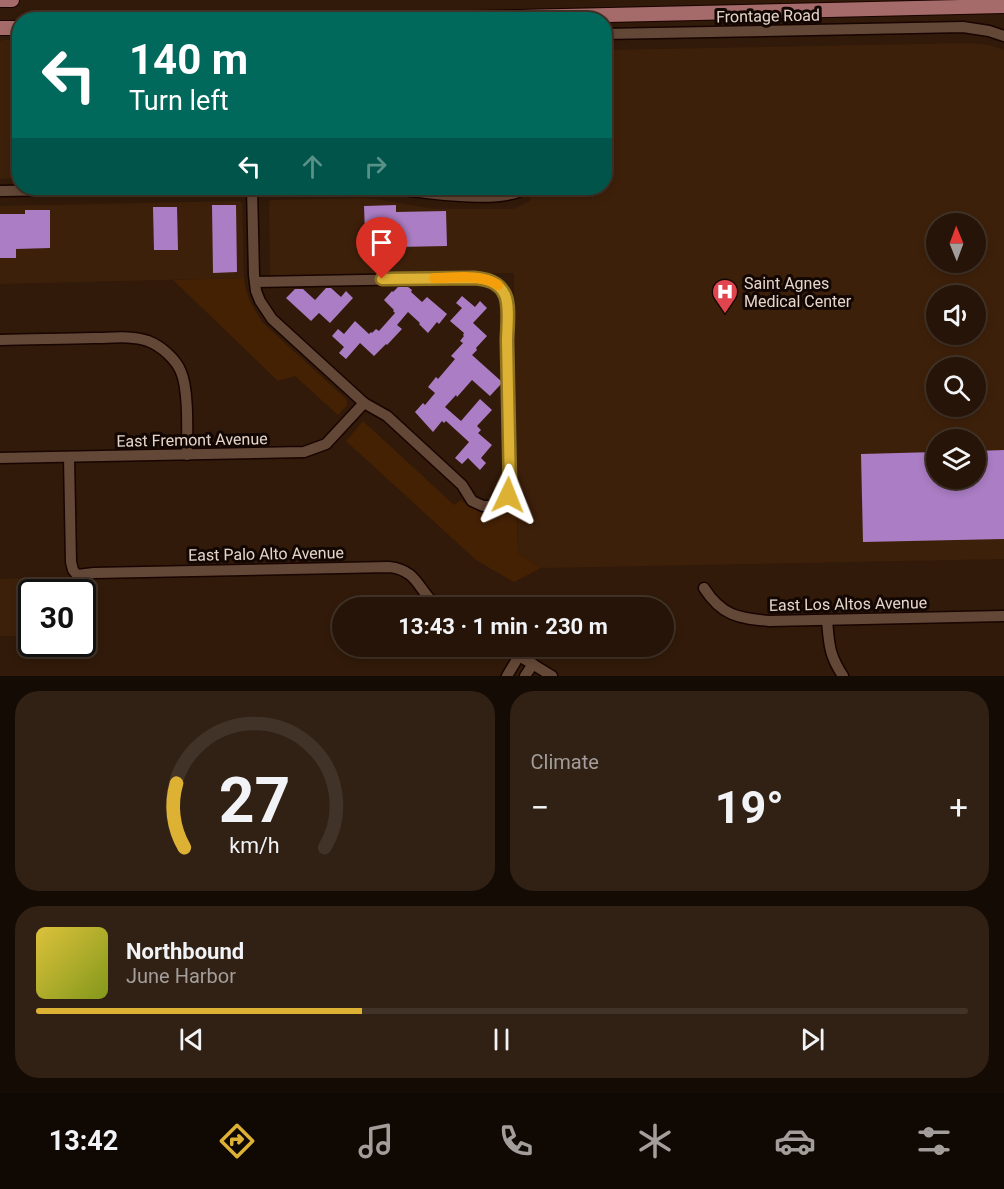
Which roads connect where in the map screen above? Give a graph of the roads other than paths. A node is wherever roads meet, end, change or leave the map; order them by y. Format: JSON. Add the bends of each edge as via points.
{"nodes":[{"id":1,"x":0,"y":0,"type":"edge"},
{"id":2,"x":12,"y":0,"type":"edge"},
{"id":3,"x":1004,"y":6,"type":"edge"},
{"id":4,"x":612,"y":15,"type":"edge"},
{"id":5,"x":612,"y":34,"type":"edge"},
{"id":6,"x":1004,"y":36,"type":"edge"},
{"id":7,"x":252,"y":195,"type":"edge"},
{"id":8,"x":450,"y":195,"type":"edge"},
{"id":9,"x":486,"y":195,"type":"edge"},
{"id":10,"x":255,"y":282,"type":"junction"},
{"id":11,"x":0,"y":340,"type":"edge"},
{"id":12,"x":364,"y":403,"type":"junction"},
{"id":13,"x":187,"y":455,"type":"junction"},
{"id":14,"x":69,"y":457,"type":"junction"},
{"id":15,"x":0,"y":458,"type":"edge"},
{"id":16,"x":704,"y":588,"type":"dead end"},
{"id":17,"x":428,"y":597,"type":"edge"},
{"id":18,"x":1004,"y":616,"type":"edge"},
{"id":19,"x":827,"y":620,"type":"junction"},
{"id":20,"x":518,"y":657,"type":"edge"},
{"id":21,"x":521,"y":657,"type":"edge"},
{"id":22,"x":532,"y":664,"type":"junction"},
{"id":23,"x":507,"y":676,"type":"edge"},
{"id":24,"x":525,"y":676,"type":"edge"},
{"id":25,"x":552,"y":676,"type":"edge"},
{"id":26,"x":843,"y":676,"type":"edge"}],
"edges":[{"from":1,"to":2,"type":"main road"},
{"from":3,"to":4,"type":"main road"},
{"from":5,"to":6,"type":"street","name":"Frontage Road","via":[[963,27]]},
{"from":7,"to":10,"type":"street"},
{"from":8,"to":9,"type":"street"},
{"from":10,"to":12,"type":"street","via":[[260,301],[272,319]]},
{"from":10,"to":12,"type":"street","via":[[474,278],[499,287],[507,306],[510,489],[501,502],[483,506],[472,501],[462,485],[387,416]]},
{"from":11,"to":13,"type":"street","via":[[126,338],[158,347],[175,361],[184,380]]},
{"from":12,"to":13,"type":"street","name":"East Fremont Avenue","via":[[326,444],[314,449],[293,453]]},
{"from":13,"to":14,"type":"street","name":"East Fremont Avenue"},
{"from":14,"to":15,"type":"street","name":"East Fremont Avenue"},
{"from":14,"to":17,"type":"street","name":"East Palo Alto Avenue","via":[[71,562],[77,575],[389,567],[401,568],[411,575]]},
{"from":16,"to":19,"type":"street","name":"East Los Altos Avenue","via":[[720,608],[741,617],[769,621]]},
{"from":18,"to":19,"type":"street","name":"East Los Altos Avenue"},
{"from":19,"to":26,"type":"street","via":[[834,662]]},
{"from":20,"to":23,"type":"street"},
{"from":21,"to":22,"type":"street"},
{"from":22,"to":24,"type":"street"},
{"from":22,"to":25,"type":"street"}]}
